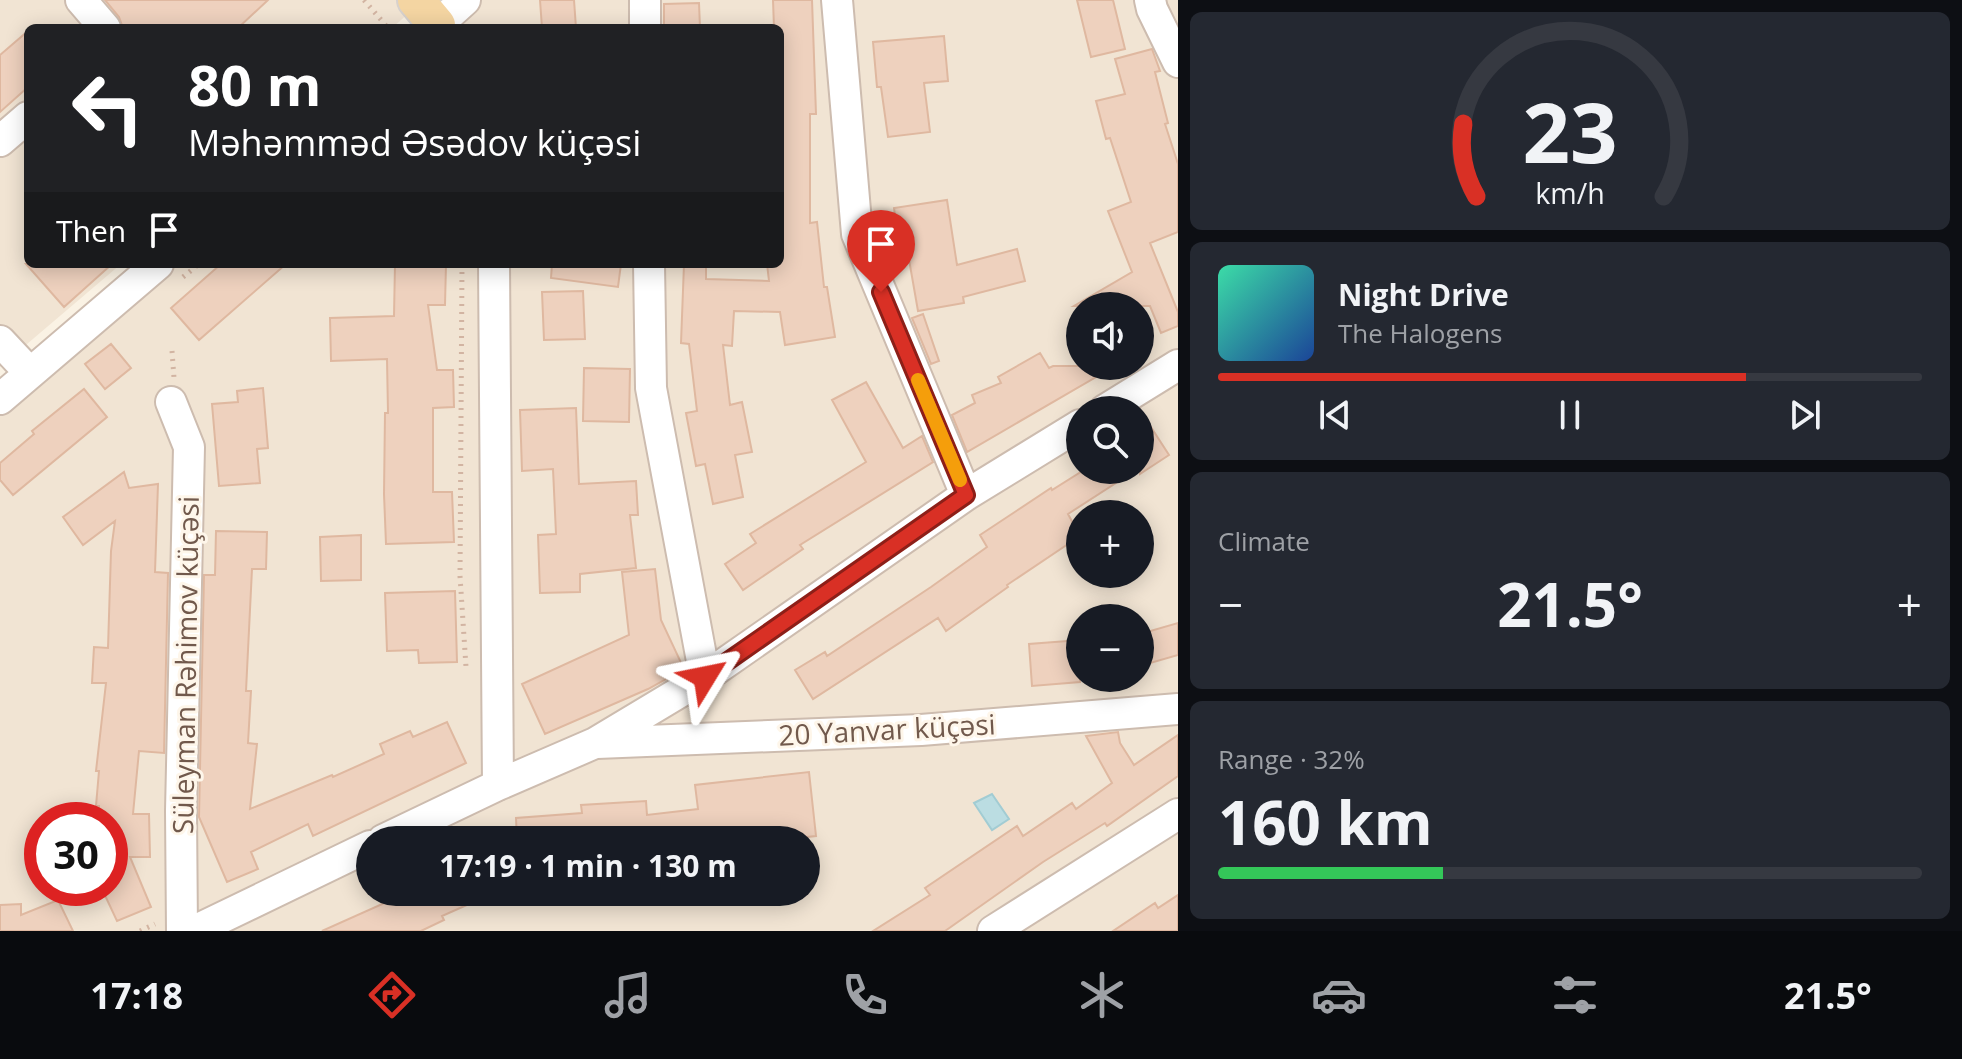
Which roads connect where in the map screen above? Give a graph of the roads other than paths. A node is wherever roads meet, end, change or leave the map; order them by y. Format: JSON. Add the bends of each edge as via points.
{"nodes":[{"id":1,"x":81,"y":0,"type":"edge"},
{"id":2,"x":465,"y":0,"type":"edge"},
{"id":3,"x":645,"y":0,"type":"edge"},
{"id":4,"x":837,"y":0,"type":"edge"},
{"id":5,"x":1150,"y":0,"type":"edge"},
{"id":6,"x":431,"y":20,"type":"edge"},
{"id":7,"x":102,"y":24,"type":"edge"},
{"id":8,"x":645,"y":24,"type":"edge"},
{"id":9,"x":1178,"y":62,"type":"edge"},
{"id":10,"x":24,"y":120,"type":"edge"},
{"id":11,"x":0,"y":141,"type":"edge"},
{"id":12,"x":153,"y":268,"type":"edge"},
{"id":13,"x":494,"y":268,"type":"edge"},
{"id":14,"x":649,"y":268,"type":"edge"},
{"id":15,"x":0,"y":341,"type":"edge"},
{"id":16,"x":1178,"y":365,"type":"edge"},
{"id":17,"x":30,"y":373,"type":"junction"},
{"id":18,"x":172,"y":390,"type":"road end"},
{"id":19,"x":1128,"y":396,"type":"edge"},
{"id":20,"x":0,"y":399,"type":"edge"},
{"id":21,"x":1066,"y":434,"type":"edge"},
{"id":22,"x":966,"y":495,"type":"junction"},
{"id":23,"x":705,"y":677,"type":"junction"},
{"id":24,"x":1178,"y":709,"type":"edge"},
{"id":25,"x":595,"y":743,"type":"junction"},
{"id":26,"x":498,"y":785,"type":"junction"},
{"id":27,"x":1178,"y":814,"type":"edge"},
{"id":28,"x":412,"y":826,"type":"edge"},
{"id":29,"x":356,"y":852,"type":"edge"},
{"id":30,"x":186,"y":924,"type":"edge"},
{"id":31,"x":993,"y":931,"type":"edge"}],
"edges":[{"from":1,"to":7,"type":"street"},
{"from":2,"to":6,"type":"street"},
{"from":3,"to":8,"type":"street"},
{"from":4,"to":22,"type":"street","via":[[857,234]]},
{"from":5,"to":9,"type":"street"},
{"from":10,"to":11,"type":"street"},
{"from":12,"to":17,"type":"street"},
{"from":13,"to":26,"type":"street"},
{"from":14,"to":23,"type":"street","via":[[651,388]]},
{"from":15,"to":17,"type":"street"},
{"from":16,"to":19,"type":"street"},
{"from":17,"to":20,"type":"street"},
{"from":18,"to":30,"type":"street","name":"Süleyman Rəhimov küçəsi","via":[[189,447],[181,811]]},
{"from":21,"to":22,"type":"street","name":"20 Yanvar küçəsi"},
{"from":22,"to":23,"type":"street","name":"20 Yanvar küçəsi"},
{"from":23,"to":25,"type":"street","name":"20 Yanvar küçəsi"},
{"from":24,"to":25,"type":"street","name":"20 Yanvar küçəsi","via":[[921,730]]},
{"from":25,"to":26,"type":"street","name":"20 Yanvar küçəsi"},
{"from":26,"to":28,"type":"street","name":"20 Yanvar küçəsi"},
{"from":27,"to":31,"type":"street"},
{"from":29,"to":30,"type":"street"}]}
